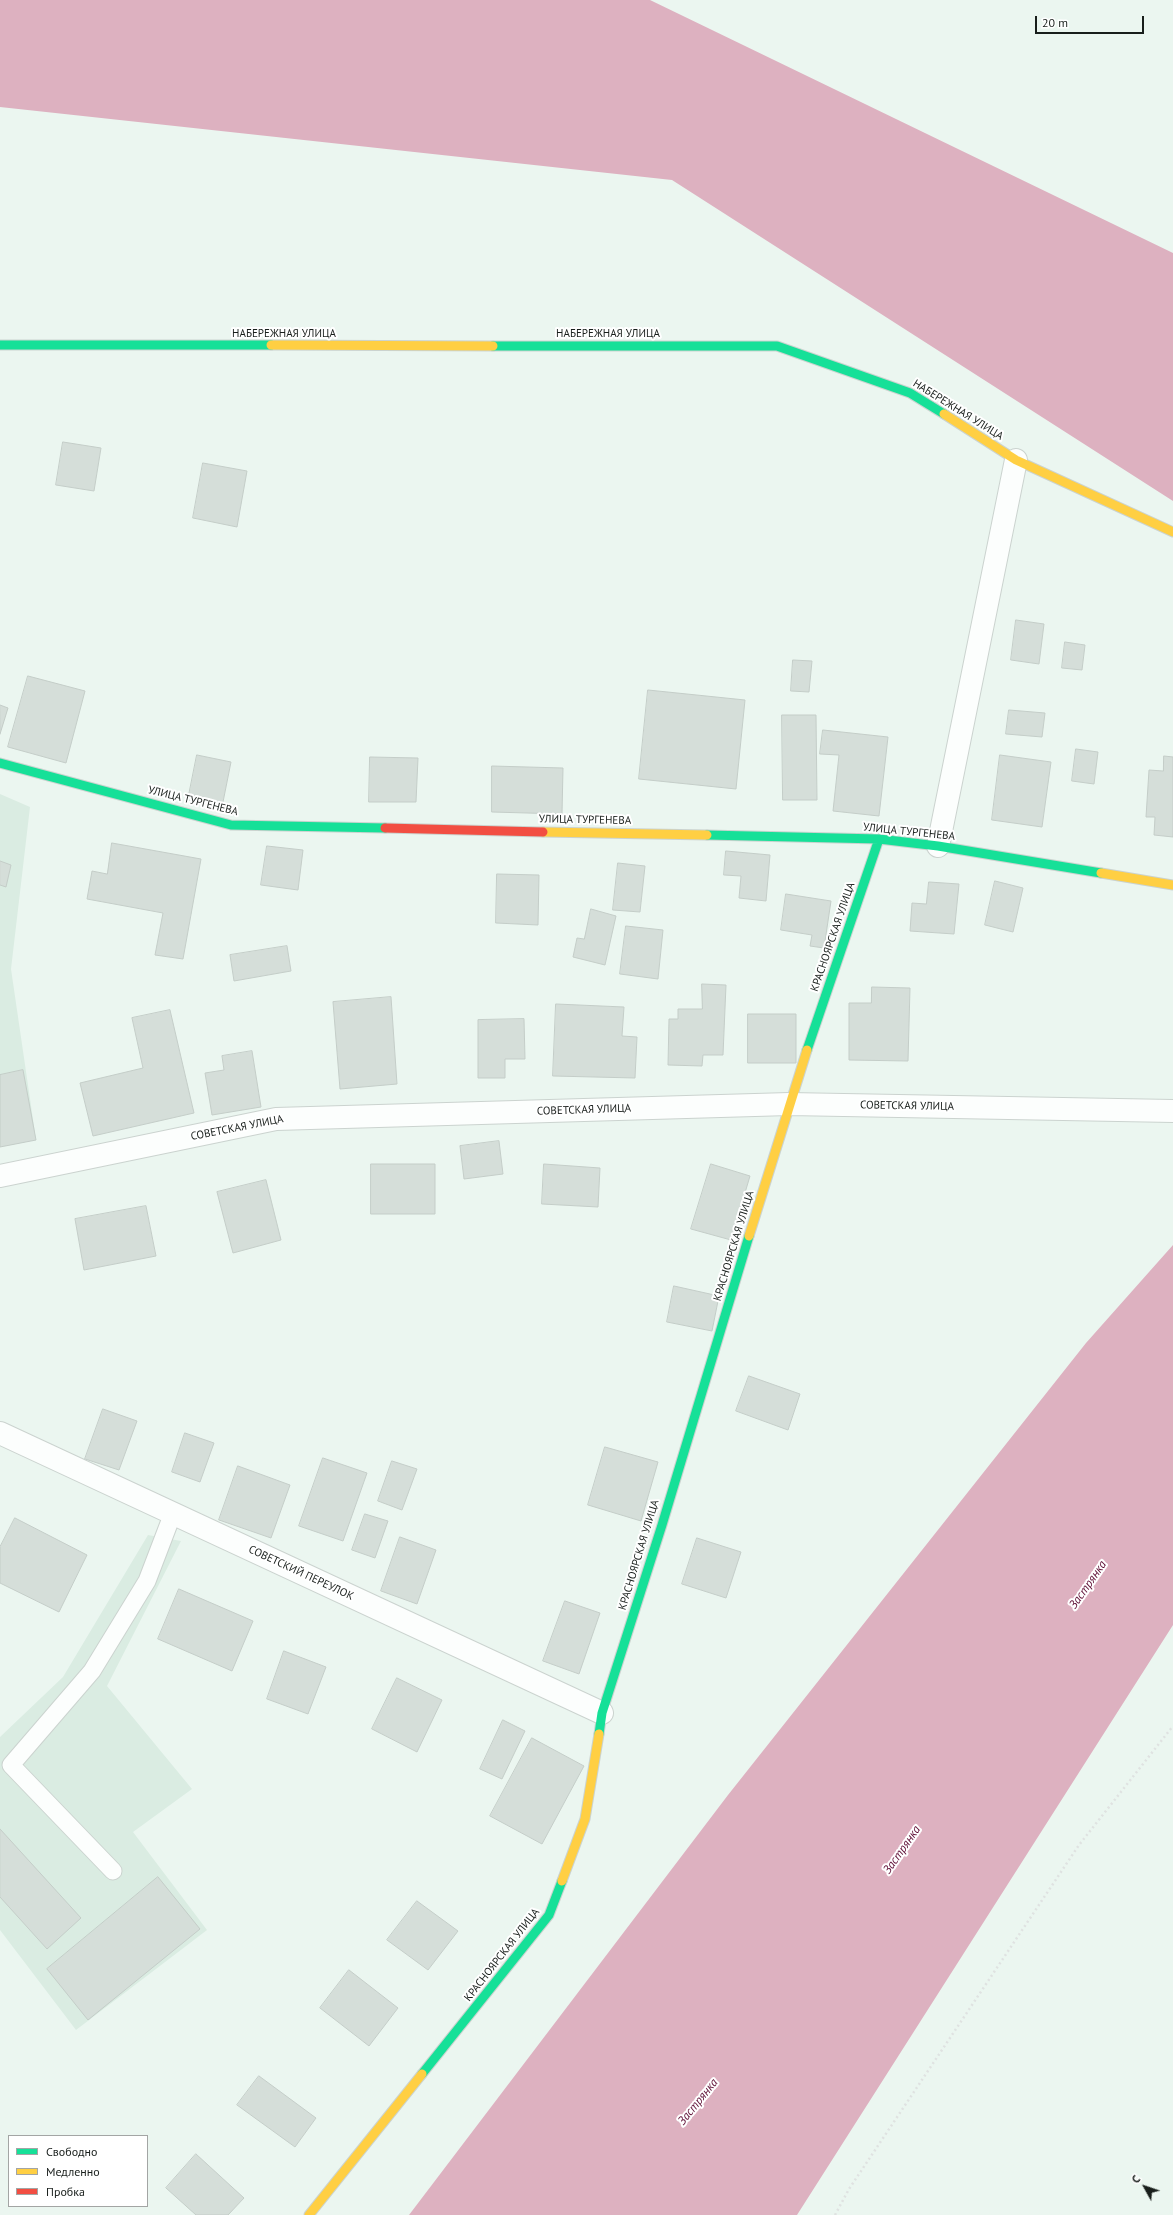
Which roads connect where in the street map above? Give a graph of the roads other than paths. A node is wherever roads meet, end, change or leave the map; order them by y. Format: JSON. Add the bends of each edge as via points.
{"nodes":[{"id":1,"x":0,"y":344,"type":"edge"},
{"id":2,"x":1016,"y":460,"type":"junction"},
{"id":3,"x":1173,"y":532,"type":"edge"},
{"id":4,"x":0,"y":763,"type":"edge"},
{"id":5,"x":879,"y":839,"type":"junction"},
{"id":6,"x":938,"y":846,"type":"junction"},
{"id":7,"x":1173,"y":885,"type":"edge"},
{"id":8,"x":789,"y":1104,"type":"junction"},
{"id":9,"x":1173,"y":1111,"type":"edge"},
{"id":10,"x":0,"y":1176,"type":"edge"},
{"id":11,"x":0,"y":1433,"type":"edge"},
{"id":12,"x":172,"y":1513,"type":"junction"},
{"id":13,"x":602,"y":1713,"type":"junction"},
{"id":14,"x":113,"y":1871,"type":"dead end"},
{"id":15,"x":309,"y":2215,"type":"edge"}],
"edges":[{"from":1,"to":2,"type":"street","name":"НАБЕРЕЖНАЯ УЛИЦА","via":[[777,346],[910,393]]},
{"from":2,"to":3,"type":"street","name":"НАБЕРЕЖНАЯ УЛИЦА"},
{"from":2,"to":6,"type":"street"},
{"from":4,"to":5,"type":"street","name":"УЛИЦА ТУРГЕНЕВА","via":[[231,825]]},
{"from":5,"to":6,"type":"street","name":"УЛИЦА ТУРГЕНЕВА"},
{"from":5,"to":8,"type":"street","name":"КРАСНОЯРСКАЯ УЛИЦА"},
{"from":6,"to":7,"type":"street","name":"УЛИЦА ТУРГЕНЕВА"},
{"from":8,"to":9,"type":"street","name":"СОВЕТСКАЯ УЛИЦА"},
{"from":8,"to":10,"type":"street","name":"СОВЕТСКАЯ УЛИЦА","via":[[276,1118]]},
{"from":8,"to":13,"type":"street","name":"КРАСНОЯРСКАЯ УЛИЦА","via":[[662,1525]]},
{"from":11,"to":12,"type":"street","name":"СОВЕТСКИЙ ПЕРЕУЛОК"},
{"from":12,"to":13,"type":"street","name":"СОВЕТСКИЙ ПЕРЕУЛОК"},
{"from":12,"to":14,"type":"lane","via":[[147,1581],[92,1671],[11,1765]]},
{"from":13,"to":15,"type":"street","name":"КРАСНОЯРСКАЯ УЛИЦА","via":[[585,1819],[549,1915]]}]}
